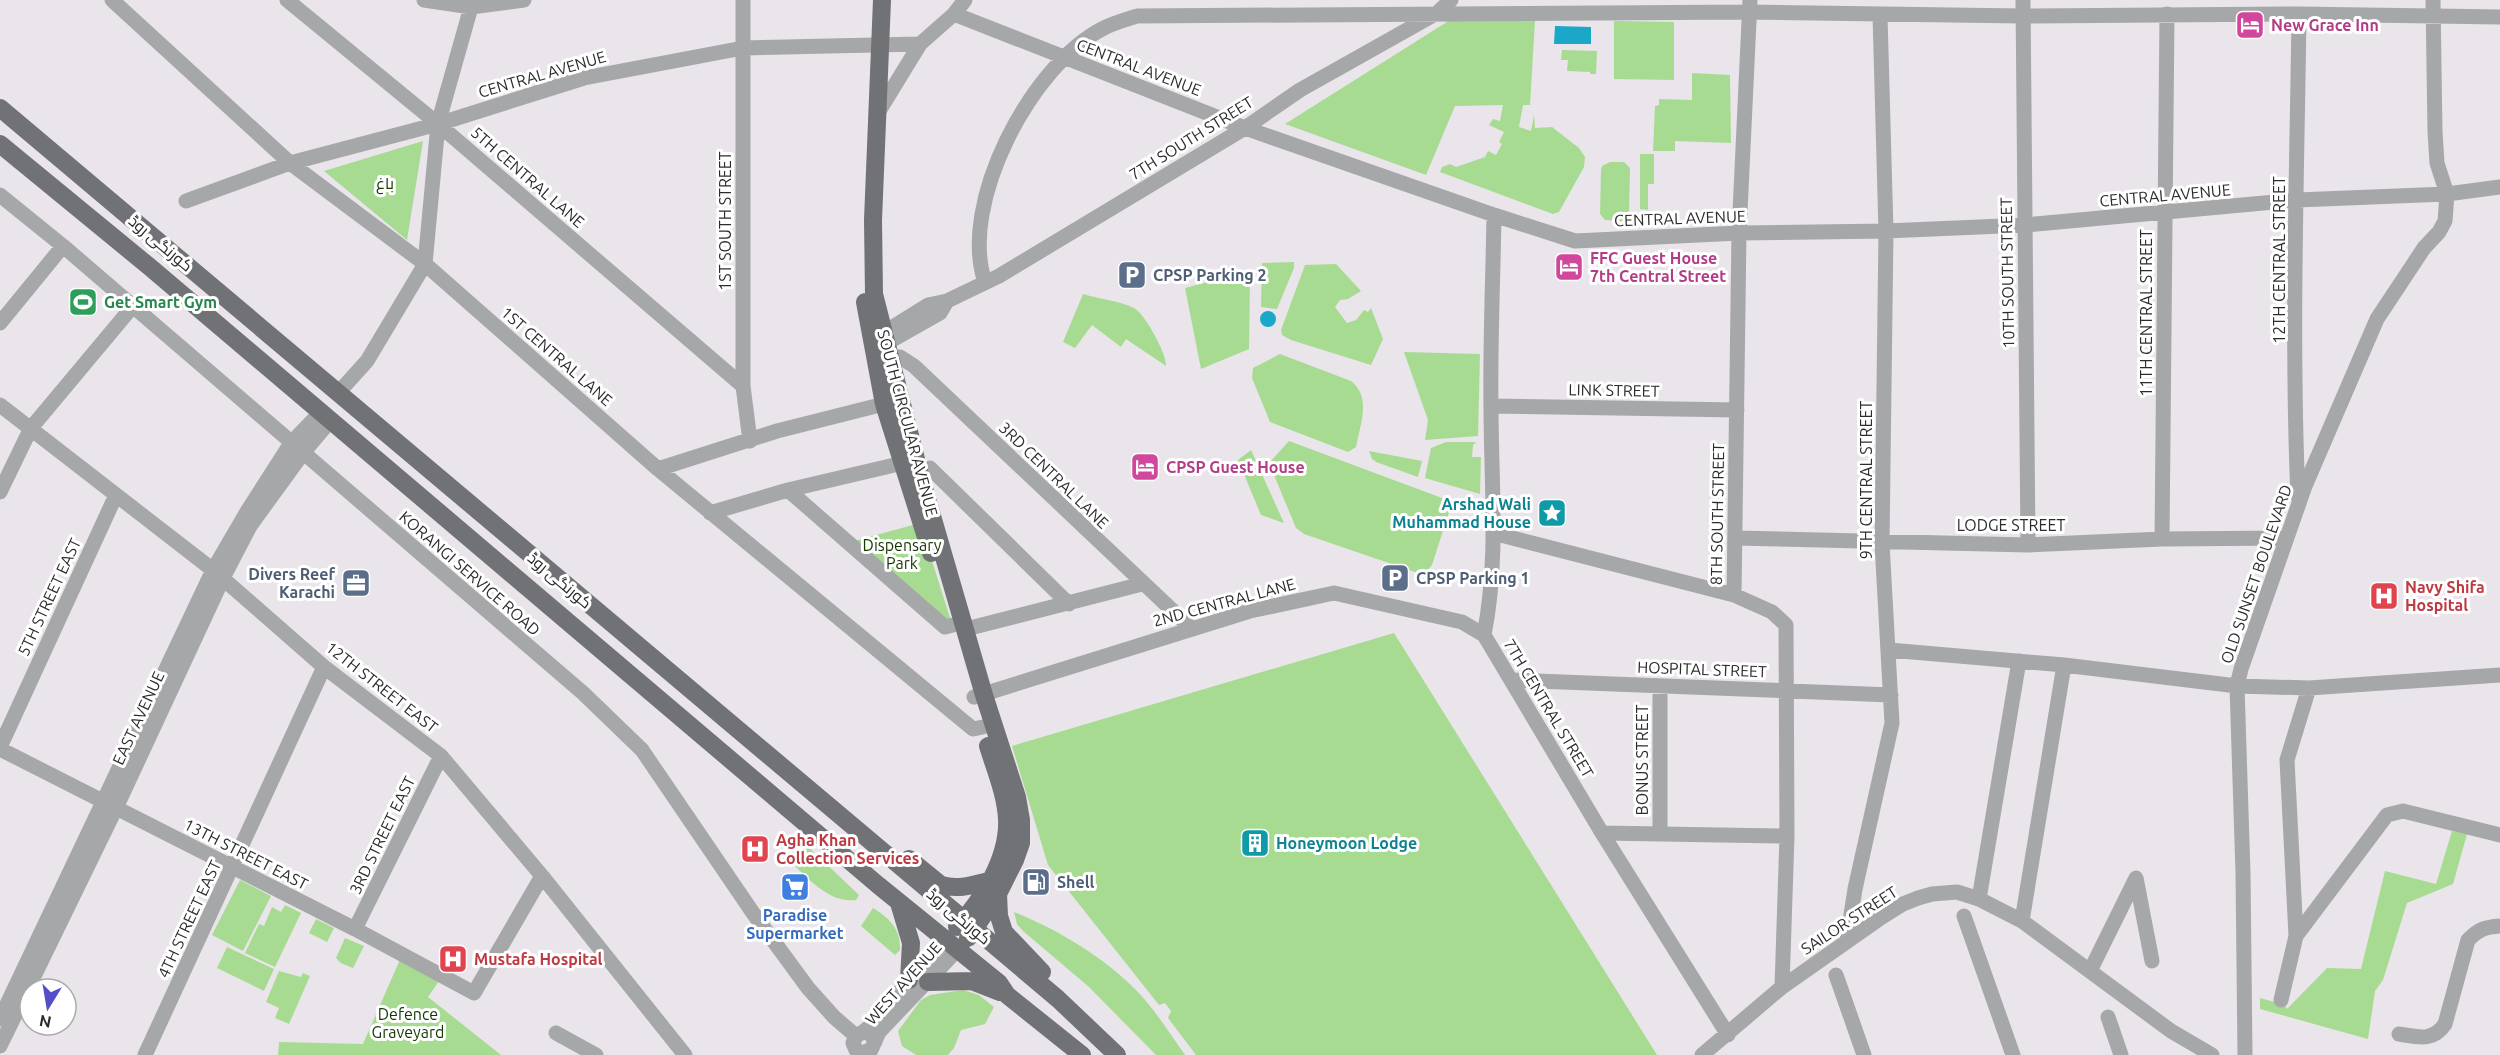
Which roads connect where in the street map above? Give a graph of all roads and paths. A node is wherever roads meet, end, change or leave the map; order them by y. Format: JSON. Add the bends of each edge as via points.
{"nodes":[{"id":1,"x":112,"y":0,"type":"edge"},
{"id":2,"x":287,"y":0,"type":"edge"},
{"id":3,"x":424,"y":0,"type":"edge"},
{"id":4,"x":524,"y":0,"type":"edge"},
{"id":5,"x":743,"y":0,"type":"edge"},
{"id":6,"x":872,"y":0,"type":"edge"},
{"id":7,"x":882,"y":0,"type":"edge"},
{"id":8,"x":965,"y":0,"type":"edge"},
{"id":9,"x":1451,"y":0,"type":"edge"},
{"id":10,"x":2023,"y":0,"type":"edge"},
{"id":11,"x":2433,"y":0,"type":"edge"},
{"id":12,"x":472,"y":3,"type":"edge"},
{"id":13,"x":1750,"y":6,"type":"edge"},
{"id":14,"x":1437,"y":13,"type":"junction"},
{"id":15,"x":954,"y":14,"type":"junction"},
{"id":16,"x":2167,"y":14,"type":"junction"},
{"id":17,"x":2299,"y":14,"type":"junction"},
{"id":18,"x":1880,"y":15,"type":"junction"},
{"id":19,"x":2022,"y":16,"type":"junction"},
{"id":20,"x":2433,"y":16,"type":"junction"},
{"id":21,"x":2500,"y":17,"type":"edge"},
{"id":22,"x":920,"y":44,"type":"junction"},
{"id":23,"x":876,"y":45,"type":"junction"},
{"id":24,"x":743,"y":48,"type":"junction"},
{"id":25,"x":1065,"y":57,"type":"junction"},
{"id":26,"x":0,"y":108,"type":"edge"},
{"id":27,"x":879,"y":111,"type":"junction"},
{"id":28,"x":438,"y":124,"type":"junction"},
{"id":29,"x":1245,"y":128,"type":"junction"},
{"id":30,"x":0,"y":144,"type":"edge"},
{"id":31,"x":290,"y":163,"type":"junction"},
{"id":32,"x":2500,"y":187,"type":"edge"},
{"id":33,"x":2447,"y":194,"type":"junction"},
{"id":34,"x":0,"y":195,"type":"edge"},
{"id":35,"x":2297,"y":200,"type":"junction"},
{"id":36,"x":186,"y":201,"type":"dead end"},
{"id":37,"x":2165,"y":213,"type":"junction"},
{"id":38,"x":1494,"y":215,"type":"junction"},
{"id":39,"x":2025,"y":225,"type":"junction"},
{"id":40,"x":1886,"y":231,"type":"junction"},
{"id":41,"x":1738,"y":233,"type":"junction"},
{"id":42,"x":63,"y":246,"type":"junction"},
{"id":43,"x":425,"y":264,"type":"junction"},
{"id":44,"x":985,"y":282,"type":"junction"},
{"id":45,"x":133,"y":306,"type":"junction"},
{"id":46,"x":0,"y":323,"type":"edge"},
{"id":47,"x":886,"y":344,"type":"junction"},
{"id":48,"x":743,"y":386,"type":"junction"},
{"id":49,"x":338,"y":393,"type":"junction"},
{"id":50,"x":884,"y":404,"type":"junction"},
{"id":51,"x":0,"y":405,"type":"edge"},
{"id":52,"x":1491,"y":406,"type":"junction"},
{"id":53,"x":1737,"y":410,"type":"junction"},
{"id":54,"x":326,"y":416,"type":"junction"},
{"id":55,"x":31,"y":428,"type":"junction"},
{"id":56,"x":750,"y":441,"type":"junction"},
{"id":57,"x":297,"y":448,"type":"junction"},
{"id":58,"x":911,"y":467,"type":"junction"},
{"id":59,"x":658,"y":469,"type":"junction"},
{"id":60,"x":788,"y":490,"type":"junction"},
{"id":61,"x":0,"y":492,"type":"edge"},
{"id":62,"x":116,"y":495,"type":"junction"},
{"id":63,"x":2298,"y":507,"type":"junction"},
{"id":64,"x":710,"y":513,"type":"junction"},
{"id":65,"x":1493,"y":534,"type":"junction"},
{"id":66,"x":1735,"y":538,"type":"junction"},
{"id":67,"x":2288,"y":538,"type":"junction"},
{"id":68,"x":2162,"y":539,"type":"junction"},
{"id":69,"x":1882,"y":543,"type":"junction"},
{"id":70,"x":2028,"y":545,"type":"junction"},
{"id":71,"x":218,"y":574,"type":"junction"},
{"id":72,"x":1143,"y":584,"type":"junction"},
{"id":73,"x":1734,"y":595,"type":"junction"},
{"id":74,"x":1069,"y":604,"type":"junction"},
{"id":75,"x":960,"y":627,"type":"junction"},
{"id":76,"x":1191,"y":628,"type":"junction"},
{"id":77,"x":1484,"y":635,"type":"junction"},
{"id":78,"x":1889,"y":650,"type":"junction"},
{"id":79,"x":2019,"y":661,"type":"junction"},
{"id":80,"x":2064,"y":665,"type":"junction"},
{"id":81,"x":324,"y":667,"type":"junction"},
{"id":82,"x":2500,"y":675,"type":"edge"},
{"id":83,"x":1511,"y":680,"type":"junction"},
{"id":84,"x":2237,"y":686,"type":"junction"},
{"id":85,"x":1660,"y":687,"type":"junction"},
{"id":86,"x":2309,"y":688,"type":"junction"},
{"id":87,"x":1786,"y":690,"type":"junction"},
{"id":88,"x":1891,"y":695,"type":"junction"},
{"id":89,"x":979,"y":696,"type":"junction"},
{"id":90,"x":983,"y":727,"type":"junction"},
{"id":91,"x":0,"y":748,"type":"edge"},
{"id":92,"x":441,"y":756,"type":"junction"},
{"id":93,"x":102,"y":801,"type":"junction"},
{"id":94,"x":116,"y":808,"type":"junction"},
{"id":95,"x":840,"y":816,"type":"junction"},
{"id":96,"x":1602,"y":833,"type":"junction"},
{"id":97,"x":1660,"y":834,"type":"junction"},
{"id":98,"x":2500,"y":835,"type":"edge"},
{"id":99,"x":1787,"y":836,"type":"junction"},
{"id":100,"x":233,"y":868,"type":"junction"},
{"id":101,"x":543,"y":876,"type":"junction"},
{"id":102,"x":993,"y":888,"type":"junction"},
{"id":103,"x":1979,"y":899,"type":"junction"},
{"id":104,"x":898,"y":901,"type":"junction"},
{"id":105,"x":1964,"y":916,"type":"dead end"},
{"id":106,"x":2022,"y":921,"type":"junction"},
{"id":107,"x":969,"y":925,"type":"junction"},
{"id":108,"x":2500,"y":926,"type":"edge"},
{"id":109,"x":355,"y":929,"type":"junction"},
{"id":110,"x":2295,"y":936,"type":"junction"},
{"id":111,"x":1847,"y":940,"type":"junction"},
{"id":112,"x":952,"y":944,"type":"junction"},
{"id":113,"x":2152,"y":961,"type":"dead end"},
{"id":114,"x":2090,"y":971,"type":"junction"},
{"id":115,"x":1836,"y":975,"type":"dead end"},
{"id":116,"x":909,"y":980,"type":"junction"},
{"id":117,"x":928,"y":982,"type":"junction"},
{"id":118,"x":1782,"y":987,"type":"junction"},
{"id":119,"x":1007,"y":994,"type":"junction"},
{"id":120,"x":1058,"y":999,"type":"junction"},
{"id":121,"x":2281,"y":1000,"type":"dead end"},
{"id":122,"x":2108,"y":1017,"type":"dead end"},
{"id":123,"x":0,"y":1019,"type":"edge"},
{"id":124,"x":556,"y":1033,"type":"dead end"},
{"id":125,"x":2399,"y":1034,"type":"dead end"},
{"id":126,"x":1728,"y":1035,"type":"junction"},
{"id":127,"x":0,"y":1046,"type":"edge"},
{"id":128,"x":862,"y":1047,"type":"edge"},
{"id":129,"x":145,"y":1055,"type":"edge"},
{"id":130,"x":596,"y":1055,"type":"edge"},
{"id":131,"x":685,"y":1055,"type":"edge"},
{"id":132,"x":1082,"y":1055,"type":"edge"},
{"id":133,"x":1118,"y":1055,"type":"edge"},
{"id":134,"x":1702,"y":1055,"type":"edge"},
{"id":135,"x":1864,"y":1055,"type":"edge"},
{"id":136,"x":2013,"y":1055,"type":"edge"},
{"id":137,"x":2121,"y":1055,"type":"edge"},
{"id":138,"x":2212,"y":1055,"type":"edge"},
{"id":139,"x":2245,"y":1055,"type":"edge"}],
"edges":[{"from":1,"to":31,"type":"street","name":"1ST CENTRAL LANE"},
{"from":2,"to":28,"type":"street","name":"5TH CENTRAL LANE"},
{"from":3,"to":12,"type":"street"},
{"from":4,"to":12,"type":"street"},
{"from":5,"to":24,"type":"street","name":"1ST SOUTH STREET"},
{"from":6,"to":23,"type":"main road","name":"SOUTH CIRCULAR AVENUE"},
{"from":7,"to":23,"type":"main road","name":"SOUTH CIRCULAR AVENUE"},
{"from":8,"to":15,"type":"street"},
{"from":9,"to":14,"type":"street","name":"7TH SOUTH STREET"},
{"from":10,"to":19,"type":"street","name":"10TH SOUTH STREET"},
{"from":11,"to":20,"type":"street"},
{"from":12,"to":28,"type":"street"},
{"from":13,"to":14,"type":"street"},
{"from":13,"to":18,"type":"street"},
{"from":13,"to":41,"type":"street","name":"8TH SOUTH STREET"},
{"from":14,"to":25,"type":"street","via":[[1137,16],[1101,29]]},
{"from":14,"to":29,"type":"street","name":"7TH SOUTH STREET","via":[[1300,90]]},
{"from":15,"to":22,"type":"street"},
{"from":15,"to":25,"type":"street","name":"CENTRAL AVENUE"},
{"from":16,"to":17,"type":"street"},
{"from":16,"to":19,"type":"street"},
{"from":16,"to":37,"type":"street","name":"11TH CENTRAL STREET"},
{"from":17,"to":20,"type":"street"},
{"from":17,"to":35,"type":"street","name":"12TH CENTRAL STREET"},
{"from":18,"to":19,"type":"street"},
{"from":18,"to":40,"type":"street","name":"9TH CENTRAL STREET"},
{"from":19,"to":39,"type":"street","name":"10TH SOUTH STREET"},
{"from":20,"to":21,"type":"street"},
{"from":20,"to":33,"type":"street","via":[[2436,152]]},
{"from":22,"to":23,"type":"street","name":"CENTRAL AVENUE"},
{"from":22,"to":27,"type":"street"},
{"from":23,"to":24,"type":"street","name":"CENTRAL AVENUE"},
{"from":23,"to":27,"type":"main road","name":"SOUTH CIRCULAR AVENUE"},
{"from":23,"to":50,"type":"main road","name":"SOUTH CIRCULAR AVENUE","via":[[863,220],[868,326]]},
{"from":24,"to":28,"type":"street","name":"CENTRAL AVENUE","via":[[584,78]]},
{"from":24,"to":48,"type":"street","name":"1ST SOUTH STREET"},
{"from":25,"to":29,"type":"street","name":"CENTRAL AVENUE"},
{"from":25,"to":44,"type":"street","via":[[1026,104],[1000,152],[984,203],[979,264]]},
{"from":26,"to":49,"type":"main road","name":"کورنگی روڈ"},
{"from":27,"to":47,"type":"main road","name":"SOUTH CIRCULAR AVENUE","via":[[873,220],[874,294]]},
{"from":28,"to":31,"type":"street","name":"CENTRAL AVENUE"},
{"from":28,"to":43,"type":"street"},
{"from":28,"to":48,"type":"street","name":"5TH CENTRAL LANE"},
{"from":29,"to":38,"type":"street","name":"CENTRAL AVENUE"},
{"from":29,"to":44,"type":"street","name":"7TH SOUTH STREET"},
{"from":30,"to":54,"type":"main road","name":"کورنگی روڈ"},
{"from":31,"to":36,"type":"street","name":"CENTRAL AVENUE"},
{"from":31,"to":43,"type":"street","name":"1ST CENTRAL LANE"},
{"from":32,"to":33,"type":"street"},
{"from":33,"to":35,"type":"street","name":"CENTRAL AVENUE"},
{"from":33,"to":63,"type":"street","name":"OLD SUNSET BOULEVARD","via":[[2445,220],[2377,320]]},
{"from":34,"to":42,"type":"street","name":"KORANGI SERVICE ROAD"},
{"from":35,"to":37,"type":"street","name":"CENTRAL AVENUE"},
{"from":35,"to":63,"type":"street","name":"12TH CENTRAL STREET"},
{"from":37,"to":39,"type":"street","name":"CENTRAL AVENUE"},
{"from":37,"to":68,"type":"street","name":"11TH CENTRAL STREET"},
{"from":38,"to":41,"type":"street","name":"CENTRAL AVENUE","via":[[1575,241]]},
{"from":38,"to":52,"type":"street","name":"7TH CENTRAL STREET"},
{"from":39,"to":40,"type":"street","name":"CENTRAL AVENUE"},
{"from":39,"to":70,"type":"street","name":"10TH SOUTH STREET"},
{"from":40,"to":41,"type":"street","name":"CENTRAL AVENUE"},
{"from":40,"to":69,"type":"street","name":"9TH CENTRAL STREET"},
{"from":41,"to":53,"type":"street","name":"8TH SOUTH STREET"},
{"from":42,"to":45,"type":"street","name":"KORANGI SERVICE ROAD"},
{"from":42,"to":46,"type":"street"},
{"from":43,"to":49,"type":"street","via":[[367,361]]},
{"from":43,"to":59,"type":"street","name":"1ST CENTRAL LANE"},
{"from":44,"to":47,"type":"street","name":"7TH SOUTH STREET","via":[[947,301],[928,305]]},
{"from":45,"to":55,"type":"street"},
{"from":45,"to":57,"type":"street","name":"KORANGI SERVICE ROAD"},
{"from":47,"to":58,"type":"main road","name":"SOUTH CIRCULAR AVENUE"},
{"from":47,"to":72,"type":"street","name":"3RD CENTRAL LANE","via":[[914,366]]},
{"from":48,"to":56,"type":"street","name":"1ST SOUTH STREET"},
{"from":49,"to":95,"type":"main road","name":"کورنگی روڈ"},
{"from":50,"to":56,"type":"street"},
{"from":50,"to":58,"type":"main road","name":"SOUTH CIRCULAR AVENUE"},
{"from":51,"to":55,"type":"street","name":"12TH STREET EAST"},
{"from":52,"to":53,"type":"street","name":"LINK STREET"},
{"from":52,"to":65,"type":"street","name":"7TH CENTRAL STREET"},
{"from":53,"to":66,"type":"street","name":"8TH SOUTH STREET"},
{"from":54,"to":57,"type":"street","name":"EAST AVENUE"},
{"from":54,"to":104,"type":"main road","name":"کورنگی روڈ"},
{"from":55,"to":61,"type":"street"},
{"from":55,"to":62,"type":"street","name":"12TH STREET EAST"},
{"from":56,"to":59,"type":"street"},
{"from":57,"to":71,"type":"street","name":"EAST AVENUE"},
{"from":57,"to":128,"type":"street","name":"KORANGI SERVICE ROAD","via":[[583,693],[642,750],[808,988]]},
{"from":58,"to":60,"type":"street"},
{"from":58,"to":74,"type":"street","via":[[930,468]]},
{"from":58,"to":75,"type":"main road","name":"SOUTH CIRCULAR AVENUE"},
{"from":59,"to":64,"type":"street","name":"1ST CENTRAL LANE"},
{"from":60,"to":64,"type":"street"},
{"from":60,"to":75,"type":"street","via":[[945,627]]},
{"from":62,"to":71,"type":"street","name":"12TH STREET EAST"},
{"from":62,"to":91,"type":"street","name":"5TH STREET EAST"},
{"from":63,"to":67,"type":"street","name":"OLD SUNSET BOULEVARD"},
{"from":64,"to":90,"type":"street","name":"1ST CENTRAL LANE","via":[[973,729]]},
{"from":65,"to":73,"type":"street"},
{"from":65,"to":77,"type":"street","name":"7TH CENTRAL STREET","via":[[1490,605]]},
{"from":66,"to":69,"type":"street","name":"LODGE STREET"},
{"from":66,"to":73,"type":"street","name":"8TH SOUTH STREET"},
{"from":67,"to":68,"type":"street","name":"LODGE STREET"},
{"from":67,"to":84,"type":"street","name":"OLD SUNSET BOULEVARD"},
{"from":68,"to":70,"type":"street","name":"LODGE STREET"},
{"from":69,"to":70,"type":"street","name":"LODGE STREET"},
{"from":69,"to":78,"type":"street","name":"9TH CENTRAL STREET"},
{"from":71,"to":81,"type":"street","name":"12TH STREET EAST"},
{"from":71,"to":93,"type":"street","name":"EAST AVENUE"},
{"from":71,"to":94,"type":"street","name":"EAST AVENUE"},
{"from":72,"to":74,"type":"street"},
{"from":72,"to":76,"type":"street","name":"3RD CENTRAL LANE"},
{"from":73,"to":87,"type":"street","name":"8TH SOUTH STREET","via":[[1772,612],[1786,625]]},
{"from":74,"to":75,"type":"street"},
{"from":75,"to":89,"type":"main road","name":"SOUTH CIRCULAR AVENUE"},
{"from":76,"to":77,"type":"street","name":"2ND CENTRAL LANE","via":[[1334,593],[1462,622]]},
{"from":76,"to":89,"type":"street","name":"2ND CENTRAL LANE"},
{"from":77,"to":83,"type":"street","name":"7TH CENTRAL STREET"},
{"from":78,"to":79,"type":"street"},
{"from":78,"to":88,"type":"street","name":"9TH CENTRAL STREET"},
{"from":79,"to":80,"type":"street"},
{"from":79,"to":103,"type":"street"},
{"from":80,"to":84,"type":"street"},
{"from":80,"to":106,"type":"street"},
{"from":81,"to":92,"type":"street","name":"12TH STREET EAST"},
{"from":81,"to":100,"type":"street","name":"4TH STREET EAST"},
{"from":82,"to":86,"type":"street"},
{"from":83,"to":85,"type":"street","name":"HOSPITAL STREET"},
{"from":83,"to":96,"type":"street","name":"7TH CENTRAL STREET"},
{"from":84,"to":86,"type":"street"},
{"from":84,"to":139,"type":"street","name":"OLD SUNSET BOULEVARD"},
{"from":85,"to":87,"type":"street","name":"HOSPITAL STREET"},
{"from":85,"to":97,"type":"street","name":"BONUS STREET"},
{"from":86,"to":110,"type":"street","via":[[2287,760]]},
{"from":87,"to":88,"type":"street","name":"HOSPITAL STREET"},
{"from":87,"to":99,"type":"street","name":"8TH SOUTH STREET"},
{"from":88,"to":111,"type":"street","name":"9TH CENTRAL STREET","via":[[1892,723]]},
{"from":89,"to":90,"type":"main road","name":"SOUTH CIRCULAR AVENUE"},
{"from":89,"to":102,"type":"main road","name":"SOUTH CIRCULAR AVENUE","via":[[1017,798],[1022,833],[1015,860]]},
{"from":90,"to":102,"type":"main road","name":"SOUTH CIRCULAR AVENUE","via":[[1007,818]]},
{"from":91,"to":93,"type":"street","name":"13TH STREET EAST"},
{"from":92,"to":101,"type":"street","name":"12TH STREET EAST"},
{"from":92,"to":109,"type":"street","name":"3RD STREET EAST"},
{"from":93,"to":94,"type":"street","name":"13TH STREET EAST"},
{"from":93,"to":123,"type":"street","name":"EAST AVENUE"},
{"from":94,"to":100,"type":"street","name":"13TH STREET EAST"},
{"from":94,"to":127,"type":"street","name":"EAST AVENUE"},
{"from":95,"to":102,"type":"main road","via":[[866,824],[941,885]]},
{"from":95,"to":107,"type":"main road","name":"کورنگی روڈ"},
{"from":96,"to":97,"type":"street","name":"BONUS STREET"},
{"from":96,"to":126,"type":"street","name":"7TH CENTRAL STREET"},
{"from":97,"to":99,"type":"street","name":"BONUS STREET"},
{"from":98,"to":110,"type":"street","via":[[2403,811],[2387,815]]},
{"from":99,"to":118,"type":"street","name":"8TH SOUTH STREET"},
{"from":100,"to":109,"type":"street","name":"13TH STREET EAST"},
{"from":100,"to":129,"type":"street","name":"4TH STREET EAST"},
{"from":101,"to":109,"type":"street","name":"13TH STREET EAST","via":[[474,993]]},
{"from":101,"to":131,"type":"street","name":"12TH STREET EAST"},
{"from":102,"to":107,"type":"main road","name":"SOUTH CIRCULAR AVENUE"},
{"from":102,"to":120,"type":"main road","via":[[1004,932],[1037,965]]},
{"from":103,"to":106,"type":"street","name":"SAILOR STREET"},
{"from":103,"to":111,"type":"street","name":"SAILOR STREET","via":[[1957,892],[1932,894],[1903,904]]},
{"from":104,"to":112,"type":"main road","name":"کورنگی روڈ"},
{"from":104,"to":116,"type":"main road","via":[[911,943]]},
{"from":105,"to":136,"type":"street"},
{"from":106,"to":114,"type":"street","name":"SAILOR STREET"},
{"from":107,"to":112,"type":"main road","name":"SOUTH CIRCULAR AVENUE"},
{"from":107,"to":120,"type":"main road","name":"کورنگی روڈ"},
{"from":108,"to":125,"type":"street","via":[[2485,927],[2469,940],[2445,1024],[2439,1032],[2433,1037]]},
{"from":110,"to":121,"type":"street"},
{"from":111,"to":118,"type":"street","name":"SAILOR STREET"},
{"from":112,"to":116,"type":"street","name":"WEST AVENUE"},
{"from":112,"to":117,"type":"street","name":"WEST AVENUE"},
{"from":112,"to":119,"type":"main road","name":"کورنگی روڈ"},
{"from":113,"to":114,"type":"street","via":[[2136,878]]},
{"from":114,"to":138,"type":"street","name":"SAILOR STREET"},
{"from":115,"to":135,"type":"street"},
{"from":116,"to":128,"type":"street","name":"WEST AVENUE","via":[[872,1026]]},
{"from":117,"to":119,"type":"main road","via":[[959,979]]},
{"from":117,"to":128,"type":"street","name":"WEST AVENUE"},
{"from":118,"to":126,"type":"street","name":"SAILOR STREET"},
{"from":119,"to":132,"type":"main road"},
{"from":120,"to":133,"type":"main road","name":"کورنگی روڈ"},
{"from":122,"to":137,"type":"street"},
{"from":124,"to":130,"type":"street"},
{"from":126,"to":134,"type":"street","name":"SAILOR STREET"}]}
